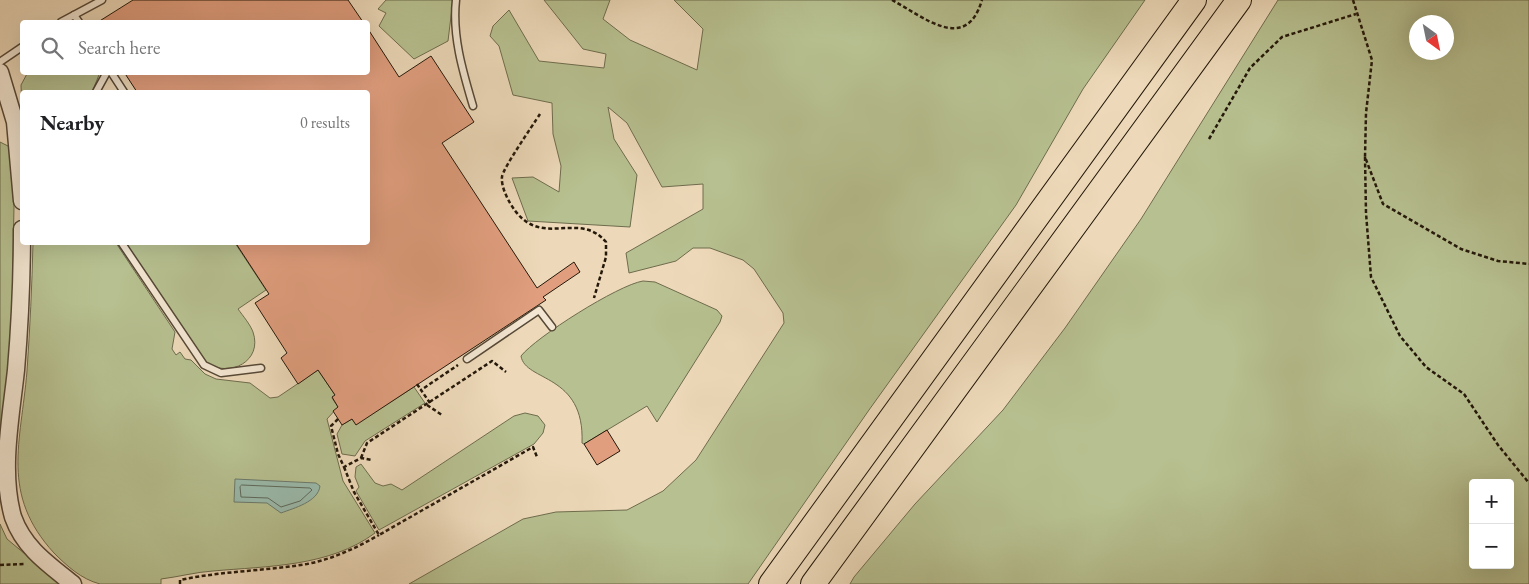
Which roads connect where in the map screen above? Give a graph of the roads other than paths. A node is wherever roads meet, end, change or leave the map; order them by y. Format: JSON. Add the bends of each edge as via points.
{"nodes":[{"id":1,"x":102,"y":0,"type":"edge"},
{"id":2,"x":456,"y":0,"type":"edge"},
{"id":3,"x":1194,"y":0,"type":"edge"},
{"id":4,"x":1239,"y":0,"type":"edge"},
{"id":5,"x":74,"y":15,"type":"junction"},
{"id":6,"x":65,"y":20,"type":"edge"},
{"id":7,"x":78,"y":20,"type":"edge"},
{"id":8,"x":20,"y":48,"type":"edge"},
{"id":9,"x":0,"y":62,"type":"edge"},
{"id":10,"x":0,"y":72,"type":"edge"},
{"id":11,"x":105,"y":75,"type":"edge"},
{"id":12,"x":113,"y":75,"type":"edge"},
{"id":13,"x":97,"y":90,"type":"edge"},
{"id":14,"x":123,"y":90,"type":"edge"},
{"id":15,"x":473,"y":106,"type":"dead end"},
{"id":16,"x":20,"y":178,"type":"edge"},
{"id":17,"x":22,"y":245,"type":"edge"},
{"id":18,"x":123,"y":245,"type":"edge"},
{"id":19,"x":552,"y":327,"type":"dead end"},
{"id":20,"x":467,"y":359,"type":"dead end"},
{"id":21,"x":261,"y":368,"type":"dead end"},
{"id":22,"x":72,"y":584,"type":"edge"},
{"id":23,"x":771,"y":584,"type":"edge"},
{"id":24,"x":813,"y":584,"type":"edge"}],
"edges":[{"from":1,"to":5,"type":"lane"},
{"from":2,"to":15,"type":"lane","via":[[455,26]]},
{"from":3,"to":23,"type":"highway"},
{"from":4,"to":24,"type":"highway"},
{"from":5,"to":6,"type":"lane"},
{"from":5,"to":7,"type":"lane"},
{"from":8,"to":9,"type":"lane"},
{"from":10,"to":16,"type":"street","via":[[15,122]]},
{"from":11,"to":13,"type":"lane"},
{"from":12,"to":14,"type":"lane"},
{"from":17,"to":22,"type":"street","via":[[20,322],[4,469],[7,497],[13,517],[32,551]]},
{"from":18,"to":21,"type":"lane","via":[[204,365],[221,372]]},
{"from":19,"to":20,"type":"lane","via":[[539,310]]}]}
